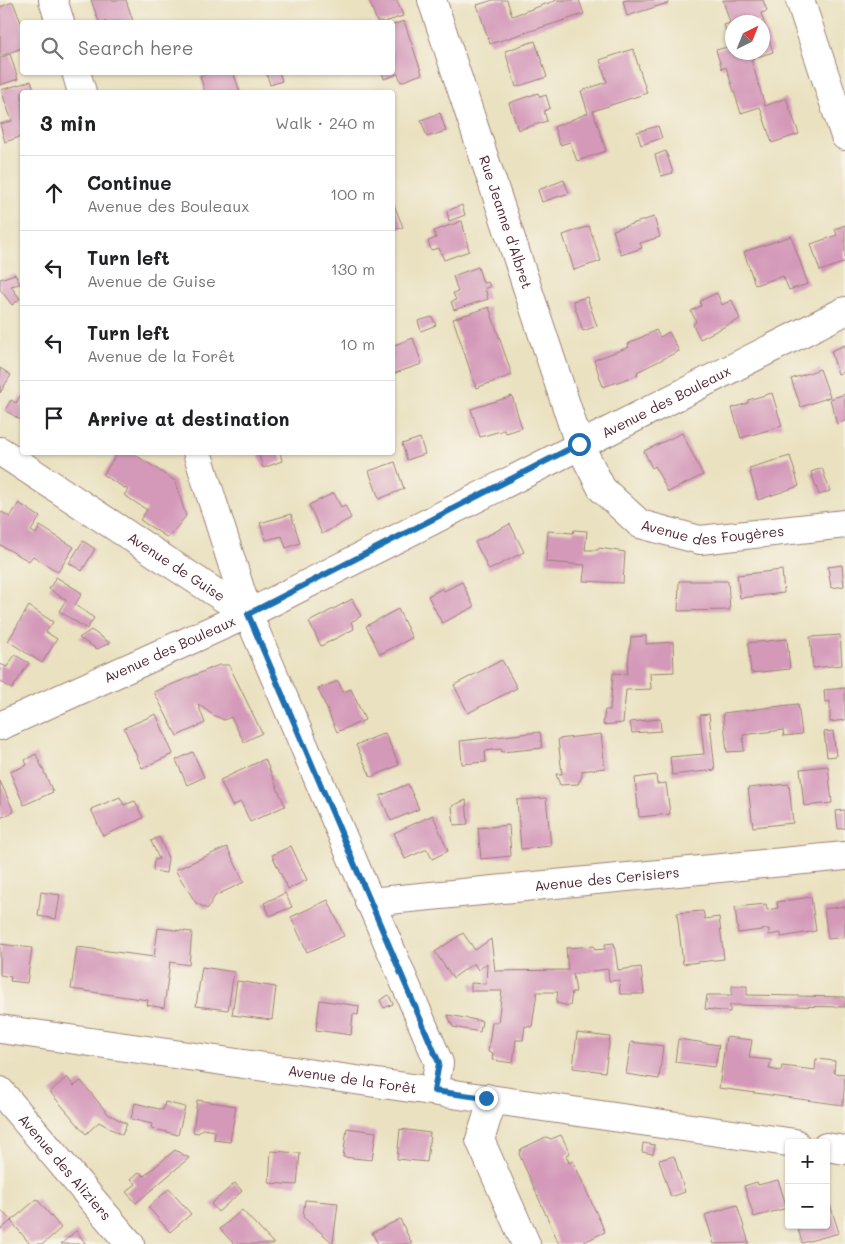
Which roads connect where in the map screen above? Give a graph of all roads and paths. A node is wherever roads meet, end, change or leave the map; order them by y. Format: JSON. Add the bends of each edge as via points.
{"nodes":[{"id":1,"x":53,"y":0,"type":"edge"},
{"id":2,"x":432,"y":0,"type":"edge"},
{"id":3,"x":800,"y":0,"type":"edge"},
{"id":4,"x":59,"y":20,"type":"edge"},
{"id":5,"x":77,"y":75,"type":"edge"},
{"id":6,"x":81,"y":90,"type":"edge"},
{"id":7,"x":845,"y":136,"type":"edge"},
{"id":8,"x":845,"y":311,"type":"edge"},
{"id":9,"x":579,"y":444,"type":"junction"},
{"id":10,"x":0,"y":451,"type":"edge"},
{"id":11,"x":198,"y":455,"type":"edge"},
{"id":12,"x":597,"y":481,"type":"joint"},
{"id":13,"x":845,"y":524,"type":"edge"},
{"id":14,"x":248,"y":614,"type":"junction"},
{"id":15,"x":0,"y":726,"type":"edge"},
{"id":16,"x":845,"y":856,"type":"edge"},
{"id":17,"x":369,"y":902,"type":"junction"},
{"id":18,"x":0,"y":1029,"type":"edge"},
{"id":19,"x":0,"y":1091,"type":"edge"},
{"id":20,"x":434,"y":1091,"type":"junction"},
{"id":21,"x":486,"y":1098,"type":"junction"},
{"id":22,"x":785,"y":1142,"type":"edge"},
{"id":23,"x":830,"y":1148,"type":"edge"},
{"id":24,"x":845,"y":1150,"type":"edge"},
{"id":25,"x":130,"y":1244,"type":"edge"},
{"id":26,"x":526,"y":1244,"type":"edge"}],
"edges":[{"from":1,"to":4,"type":"street"},
{"from":2,"to":9,"type":"street","name":"Rue Jeanne d'Albret"},
{"from":3,"to":7,"type":"street"},
{"from":5,"to":6,"type":"street"},
{"from":8,"to":9,"type":"street","name":"Avenue des Bouleaux"},
{"from":9,"to":12,"type":"street","name":"Rue Jeanne d'Albret"},
{"from":9,"to":14,"type":"street","name":"Avenue des Bouleaux"},
{"from":10,"to":14,"type":"street","name":"Avenue de Guise"},
{"from":11,"to":14,"type":"street"},
{"from":12,"to":13,"type":"street","name":"Avenue des Fougères","via":[[640,524],[700,540]]},
{"from":14,"to":15,"type":"street","name":"Avenue des Bouleaux"},
{"from":14,"to":17,"type":"street"},
{"from":16,"to":17,"type":"street","name":"Avenue des Cerisiers"},
{"from":17,"to":20,"type":"street","via":[[439,1063]]},
{"from":18,"to":20,"type":"street","name":"Avenue de la Forêt"},
{"from":19,"to":25,"type":"street","name":"Avenue des Aliziers"},
{"from":20,"to":21,"type":"street","name":"Avenue de la Forêt"},
{"from":21,"to":22,"type":"street","name":"Avenue de la Forêt"},
{"from":21,"to":26,"type":"street","via":[[489,1111],[480,1140]]},
{"from":23,"to":24,"type":"street"}]}
